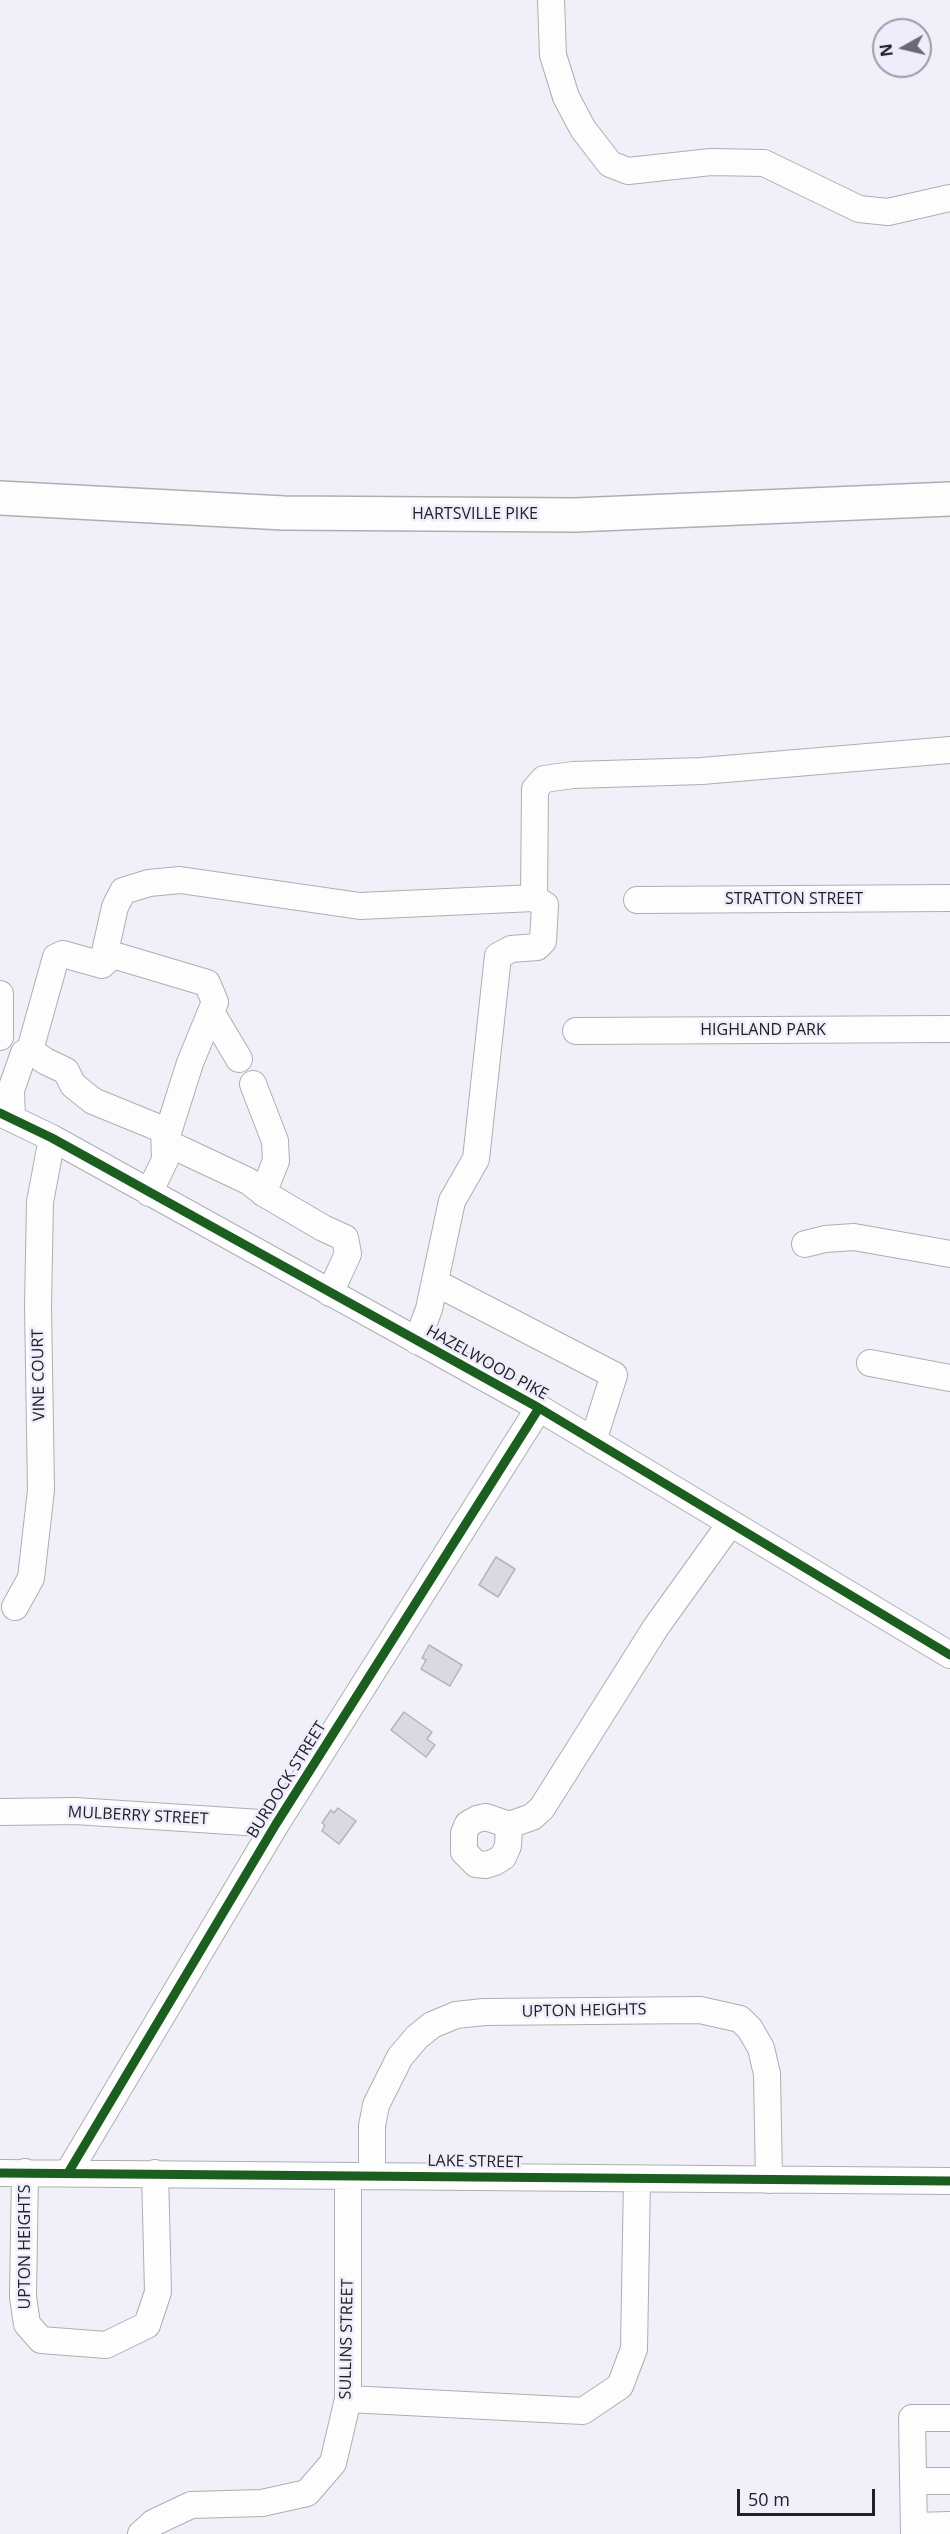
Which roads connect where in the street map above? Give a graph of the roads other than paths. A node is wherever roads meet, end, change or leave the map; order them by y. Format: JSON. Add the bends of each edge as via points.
{"nodes":[{"id":1,"x":552,"y":0,"type":"edge"},
{"id":2,"x":950,"y":198,"type":"edge"},
{"id":3,"x":0,"y":498,"type":"edge"},
{"id":4,"x":950,"y":499,"type":"edge"},
{"id":5,"x":950,"y":750,"type":"edge"},
{"id":6,"x":534,"y":898,"type":"junction"},
{"id":7,"x":950,"y":898,"type":"edge"},
{"id":8,"x":637,"y":900,"type":"dead end"},
{"id":9,"x":102,"y":965,"type":"junction"},
{"id":10,"x":0,"y":994,"type":"edge"},
{"id":11,"x":211,"y":1012,"type":"junction"},
{"id":12,"x":950,"y":1029,"type":"edge"},
{"id":13,"x":576,"y":1031,"type":"dead end"},
{"id":14,"x":0,"y":1036,"type":"edge"},
{"id":15,"x":30,"y":1050,"type":"junction"},
{"id":16,"x":239,"y":1059,"type":"dead end"},
{"id":17,"x":253,"y":1084,"type":"dead end"},
{"id":18,"x":6,"y":1116,"type":"edge"},
{"id":19,"x":51,"y":1138,"type":"junction"},
{"id":20,"x":165,"y":1142,"type":"junction"},
{"id":21,"x":149,"y":1192,"type":"junction"},
{"id":22,"x":263,"y":1192,"type":"junction"},
{"id":23,"x":805,"y":1244,"type":"dead end"},
{"id":24,"x":950,"y":1254,"type":"edge"},
{"id":25,"x":434,"y":1285,"type":"junction"},
{"id":26,"x":330,"y":1293,"type":"junction"},
{"id":27,"x":417,"y":1341,"type":"junction"},
{"id":28,"x":870,"y":1364,"type":"dead end"},
{"id":29,"x":950,"y":1378,"type":"edge"},
{"id":30,"x":539,"y":1408,"type":"junction"},
{"id":31,"x":593,"y":1441,"type":"junction"},
{"id":32,"x":730,"y":1524,"type":"junction"},
{"id":33,"x":15,"y":1608,"type":"dead end"},
{"id":34,"x":950,"y":1655,"type":"edge"},
{"id":35,"x":0,"y":1812,"type":"edge"},
{"id":36,"x":276,"y":1824,"type":"junction"},
{"id":37,"x":510,"y":1825,"type":"dead end"},
{"id":38,"x":25,"y":2172,"type":"junction"},
{"id":39,"x":0,"y":2173,"type":"edge"},
{"id":40,"x":68,"y":2173,"type":"junction"},
{"id":41,"x":156,"y":2173,"type":"junction"},
{"id":42,"x":360,"y":2177,"type":"junction"},
{"id":43,"x":637,"y":2179,"type":"junction"},
{"id":44,"x":769,"y":2180,"type":"junction"},
{"id":45,"x":950,"y":2181,"type":"edge"},
{"id":46,"x":348,"y":2399,"type":"junction"},
{"id":47,"x":950,"y":2418,"type":"edge"},
{"id":48,"x":913,"y":2481,"type":"junction"},
{"id":49,"x":950,"y":2481,"type":"edge"},
{"id":50,"x":950,"y":2525,"type":"edge"},
{"id":51,"x":914,"y":2530,"type":"edge"},
{"id":52,"x":141,"y":2534,"type":"edge"}],
"edges":[{"from":1,"to":2,"type":"street","via":[[553,55],[566,96],[583,129],[610,164],[628,171],[711,162],[764,164],[860,209],[888,212]]},
{"from":3,"to":4,"type":"main road","name":"HARTSVILLE PIKE","via":[[284,513],[575,515]]},
{"from":5,"to":6,"type":"street","via":[[702,771],[544,779],[535,789]]},
{"from":6,"to":9,"type":"street","via":[[360,906],[180,879],[149,883],[123,891],[115,907]]},
{"from":6,"to":25,"type":"street","via":[[545,905],[543,941],[537,947],[511,949],[498,956],[476,1159],[452,1201]]},
{"from":7,"to":8,"type":"street","name":"STRATTON STREET"},
{"from":9,"to":11,"type":"street","via":[[113,955],[207,983],[215,1002]]},
{"from":9,"to":15,"type":"street","via":[[63,954],[56,957]]},
{"from":10,"to":14,"type":"street"},
{"from":11,"to":16,"type":"street"},
{"from":11,"to":20,"type":"street"},
{"from":12,"to":13,"type":"street","name":"HIGHLAND PARK"},
{"from":15,"to":18,"type":"street","via":[[24,1053]]},
{"from":15,"to":20,"type":"street","via":[[66,1071],[73,1085],[93,1101],[164,1130]]},
{"from":17,"to":22,"type":"street","via":[[275,1141],[276,1161]]},
{"from":18,"to":19,"type":"street","name":"HAZELWOOD PIKE"},
{"from":19,"to":21,"type":"street","name":"HAZELWOOD PIKE"},
{"from":19,"to":33,"type":"street","name":"VINE COURT","via":[[40,1202],[41,1490],[31,1578]]},
{"from":20,"to":21,"type":"street","via":[[165,1160]]},
{"from":20,"to":22,"type":"street"},
{"from":21,"to":26,"type":"street","name":"HAZELWOOD PIKE"},
{"from":22,"to":26,"type":"street","via":[[345,1238],[348,1254]]},
{"from":23,"to":24,"type":"street","via":[[854,1237]]},
{"from":25,"to":27,"type":"street"},
{"from":25,"to":31,"type":"street","via":[[614,1375]]},
{"from":26,"to":27,"type":"street","name":"HAZELWOOD PIKE"},
{"from":27,"to":30,"type":"street","name":"HAZELWOOD PIKE"},
{"from":28,"to":29,"type":"street"},
{"from":30,"to":31,"type":"street","name":"HAZELWOOD PIKE"},
{"from":30,"to":36,"type":"street","name":"BURDOCK STREET"},
{"from":31,"to":32,"type":"street","name":"HAZELWOOD PIKE"},
{"from":32,"to":34,"type":"street","name":"HAZELWOOD PIKE"},
{"from":32,"to":37,"type":"street","via":[[656,1627],[542,1808],[532,1817]]},
{"from":35,"to":36,"type":"street","name":"MULBERRY STREET","via":[[75,1811]]},
{"from":36,"to":40,"type":"street","name":"BURDOCK STREET"},
{"from":38,"to":39,"type":"street","name":"LAKE STREET"},
{"from":38,"to":40,"type":"street","name":"LAKE STREET"},
{"from":38,"to":41,"type":"street","name":"UPTON HEIGHTS","via":[[23,2297],[27,2324],[41,2340],[106,2345],[147,2325],[158,2292]]},
{"from":40,"to":41,"type":"street","name":"LAKE STREET"},
{"from":41,"to":42,"type":"street","name":"LAKE STREET"},
{"from":42,"to":43,"type":"street","name":"LAKE STREET"},
{"from":42,"to":44,"type":"street","name":"UPTON HEIGHTS","via":[[376,2105],[400,2057],[432,2025],[456,2015],[484,2012],[700,2010],[740,2019],[761,2048],[767,2074]]},
{"from":42,"to":46,"type":"street","name":"SULLINS STREET"},
{"from":43,"to":44,"type":"street","name":"LAKE STREET"},
{"from":43,"to":46,"type":"street","via":[[634,2349],[620,2386],[583,2410]]},
{"from":44,"to":45,"type":"street","name":"LAKE STREET"},
{"from":46,"to":52,"type":"street","name":"SULLINS STREET","via":[[333,2463],[307,2493],[262,2503],[191,2505],[153,2523]]},
{"from":47,"to":48,"type":"street","via":[[912,2418]]},
{"from":48,"to":49,"type":"street"},
{"from":48,"to":51,"type":"street"},
{"from":50,"to":51,"type":"street"}]}
